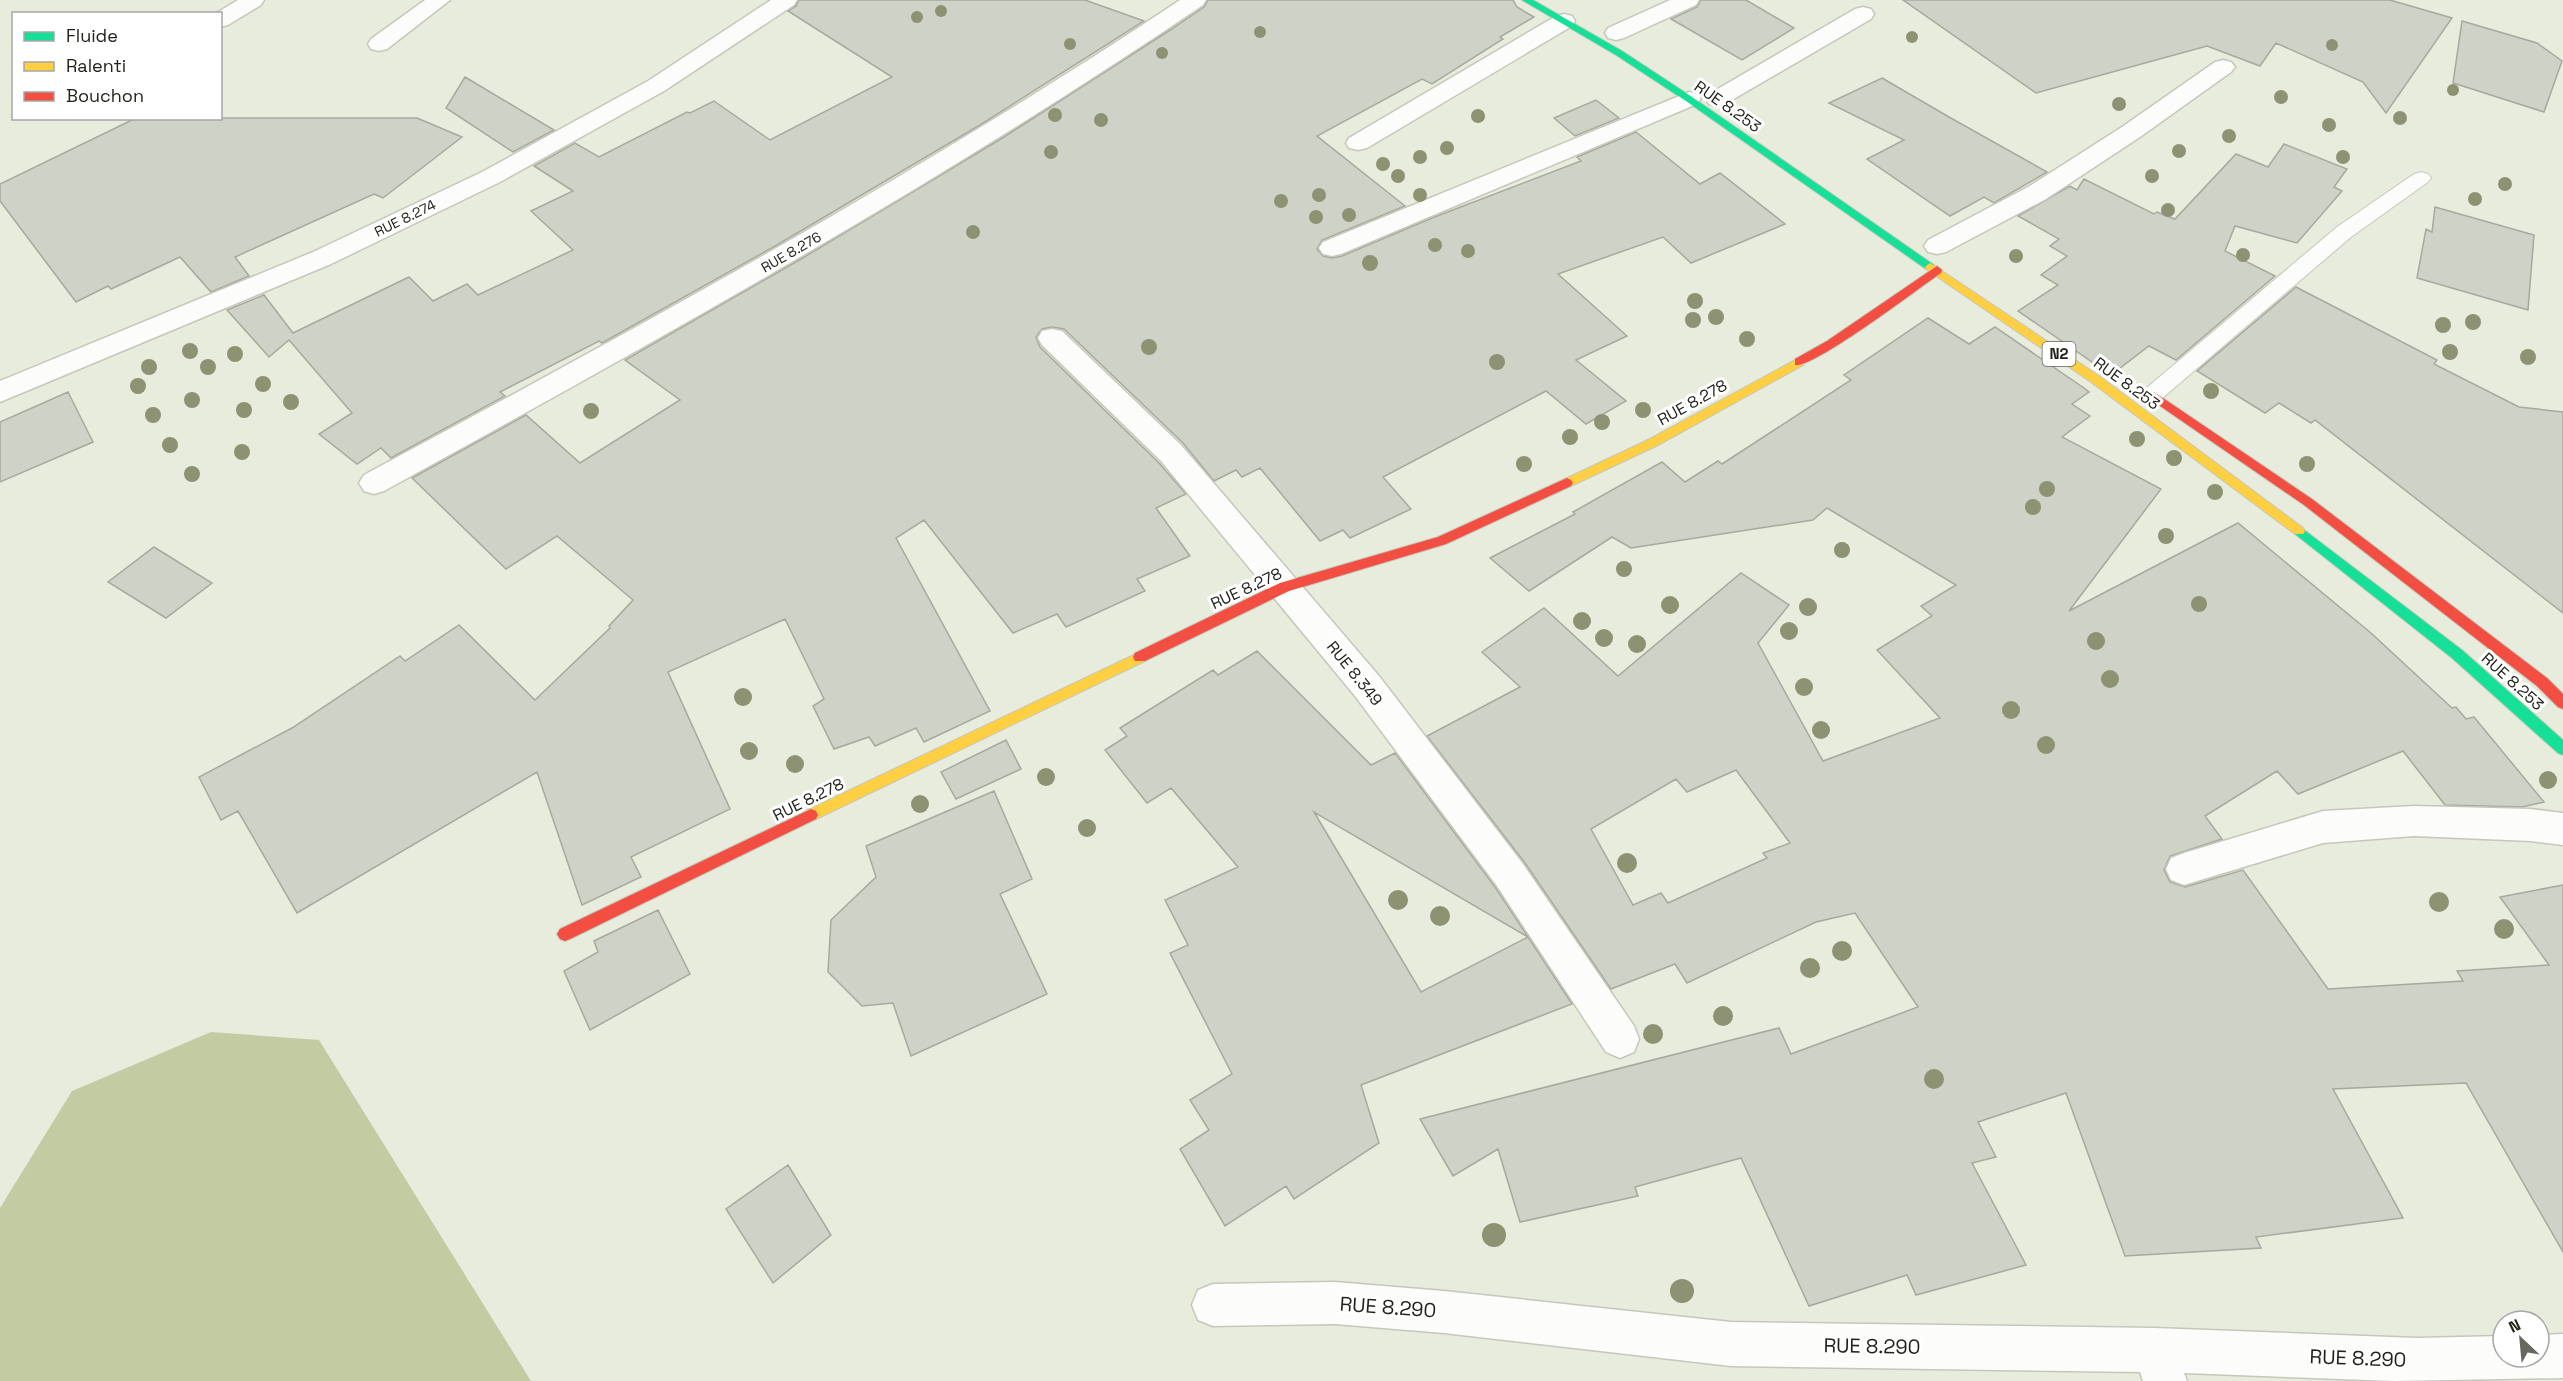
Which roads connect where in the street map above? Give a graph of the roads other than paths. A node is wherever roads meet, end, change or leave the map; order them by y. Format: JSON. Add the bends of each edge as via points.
{"nodes":[{"id":1,"x":253,"y":0,"type":"edge"},
{"id":2,"x":439,"y":0,"type":"edge"},
{"id":3,"x":786,"y":0,"type":"edge"},
{"id":4,"x":1195,"y":0,"type":"edge"},
{"id":5,"x":1526,"y":0,"type":"edge"},
{"id":6,"x":1688,"y":0,"type":"edge"},
{"id":7,"x":1863,"y":14,"type":"dead end"},
{"id":8,"x":222,"y":19,"type":"edge"},
{"id":9,"x":1564,"y":21,"type":"junction"},
{"id":10,"x":1620,"y":35,"type":"dead end"},
{"id":11,"x":378,"y":44,"type":"dead end"},
{"id":12,"x":2223,"y":67,"type":"dead end"},
{"id":13,"x":1710,"y":99,"type":"junction"},
{"id":14,"x":1358,"y":143,"type":"dead end"},
{"id":15,"x":2421,"y":178,"type":"dead end"},
{"id":16,"x":1937,"y":246,"type":"dead end"},
{"id":17,"x":1332,"y":248,"type":"dead end"},
{"id":18,"x":1937,"y":270,"type":"junction"},
{"id":19,"x":1053,"y":338,"type":"dead end"},
{"id":20,"x":2147,"y":391,"type":"joint"},
{"id":21,"x":0,"y":392,"type":"edge"},
{"id":22,"x":374,"y":483,"type":"dead end"},
{"id":23,"x":1285,"y":587,"type":"junction"},
{"id":24,"x":2556,"y":688,"type":"edge"},
{"id":25,"x":2563,"y":749,"type":"edge"},
{"id":26,"x":2563,"y":829,"type":"edge"},
{"id":27,"x":2184,"y":869,"type":"dead end"},
{"id":28,"x":565,"y":934,"type":"dead end"},
{"id":29,"x":1620,"y":1039,"type":"dead end"},
{"id":30,"x":1213,"y":1305,"type":"dead end"},
{"id":31,"x":2491,"y":1358,"type":"edge"},
{"id":32,"x":2160,"y":1366,"type":"edge"}],
"edges":[{"from":1,"to":8,"type":"street"},
{"from":2,"to":11,"type":"street"},
{"from":3,"to":21,"type":"street","name":"RUE 8.274","via":[[656,86],[491,177],[322,258]]},
{"from":4,"to":22,"type":"street","name":"RUE 8.276","via":[[955,158],[661,327]]},
{"from":5,"to":9,"type":"main road","name":"RUE 8.253","number":"N2"},
{"from":6,"to":10,"type":"street"},
{"from":7,"to":13,"type":"street"},
{"from":9,"to":13,"type":"main road","name":"RUE 8.253","number":"N2"},
{"from":9,"to":14,"type":"street"},
{"from":12,"to":16,"type":"street","via":[[2037,193]]},
{"from":13,"to":17,"type":"street"},
{"from":13,"to":18,"type":"main road","name":"RUE 8.253","number":"N2"},
{"from":15,"to":20,"type":"lane","via":[[2344,231]]},
{"from":18,"to":23,"type":"main road","name":"RUE 8.278","via":[[1830,344],[1654,442],[1442,541]]},
{"from":18,"to":25,"type":"main road","name":"RUE 8.253","number":"N2","via":[[2095,379],[2360,576],[2457,654]]},
{"from":19,"to":23,"type":"street","name":"RUE 8.349","via":[[1171,453]]},
{"from":20,"to":24,"type":"main road","name":"RUE 8.253","via":[[2308,502]]},
{"from":23,"to":28,"type":"main road","name":"RUE 8.278"},
{"from":23,"to":29,"type":"street","name":"RUE 8.349","via":[[1367,686],[1510,875]]},
{"from":26,"to":27,"type":"street","via":[[2414,821],[2324,827]]},
{"from":30,"to":32,"type":"street","name":"RUE 8.290","via":[[1335,1303],[1444,1311],[1731,1344]]},
{"from":31,"to":32,"type":"street","name":"RUE 8.290"}]}
